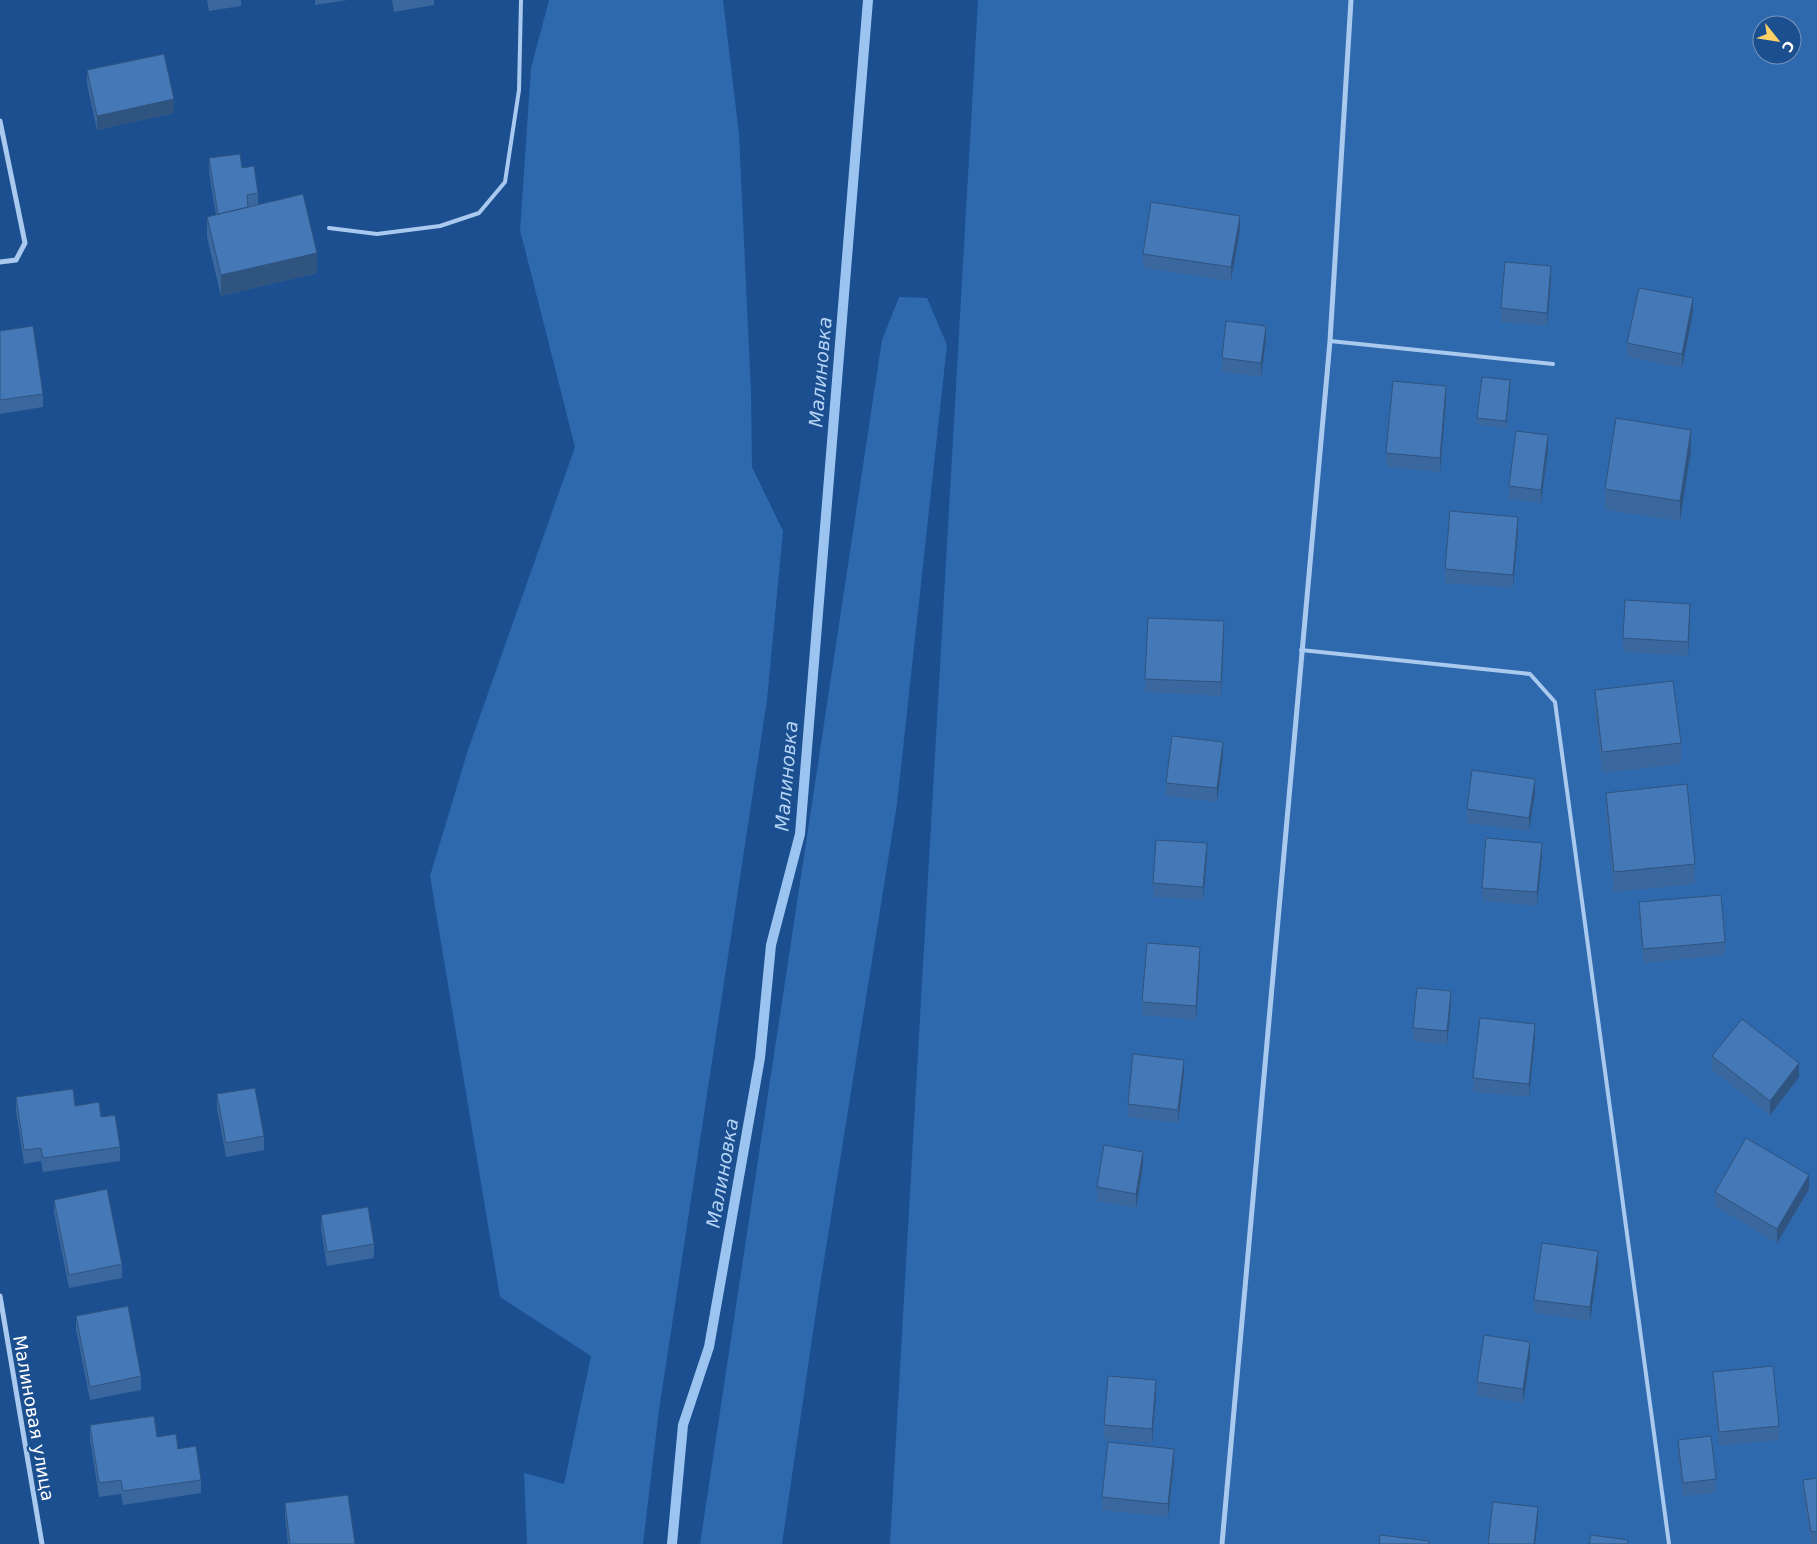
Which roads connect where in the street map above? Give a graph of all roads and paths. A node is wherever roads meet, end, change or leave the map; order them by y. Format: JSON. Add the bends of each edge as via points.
{"nodes":[{"id":1,"x":521,"y":0,"type":"edge"},
{"id":2,"x":1351,"y":0,"type":"edge"},
{"id":3,"x":0,"y":121,"type":"edge"},
{"id":4,"x":329,"y":228,"type":"dead end"},
{"id":5,"x":0,"y":262,"type":"edge"},
{"id":6,"x":1330,"y":341,"type":"junction"},
{"id":7,"x":1553,"y":364,"type":"dead end"},
{"id":8,"x":1301,"y":650,"type":"junction"},
{"id":9,"x":0,"y":1296,"type":"edge"},
{"id":10,"x":42,"y":1544,"type":"edge"},
{"id":11,"x":1222,"y":1544,"type":"edge"},
{"id":12,"x":1669,"y":1544,"type":"edge"}],
"edges":[{"from":1,"to":4,"type":"lane","via":[[519,90],[505,182],[479,213],[440,226],[377,234]]},
{"from":2,"to":6,"type":"street"},
{"from":3,"to":5,"type":"street","via":[[25,243],[16,260]]},
{"from":6,"to":7,"type":"lane"},
{"from":6,"to":8,"type":"street"},
{"from":8,"to":11,"type":"street"},
{"from":8,"to":12,"type":"lane","via":[[1530,674],[1555,702]]},
{"from":9,"to":10,"type":"street","name":"Малиновая улица"}]}
